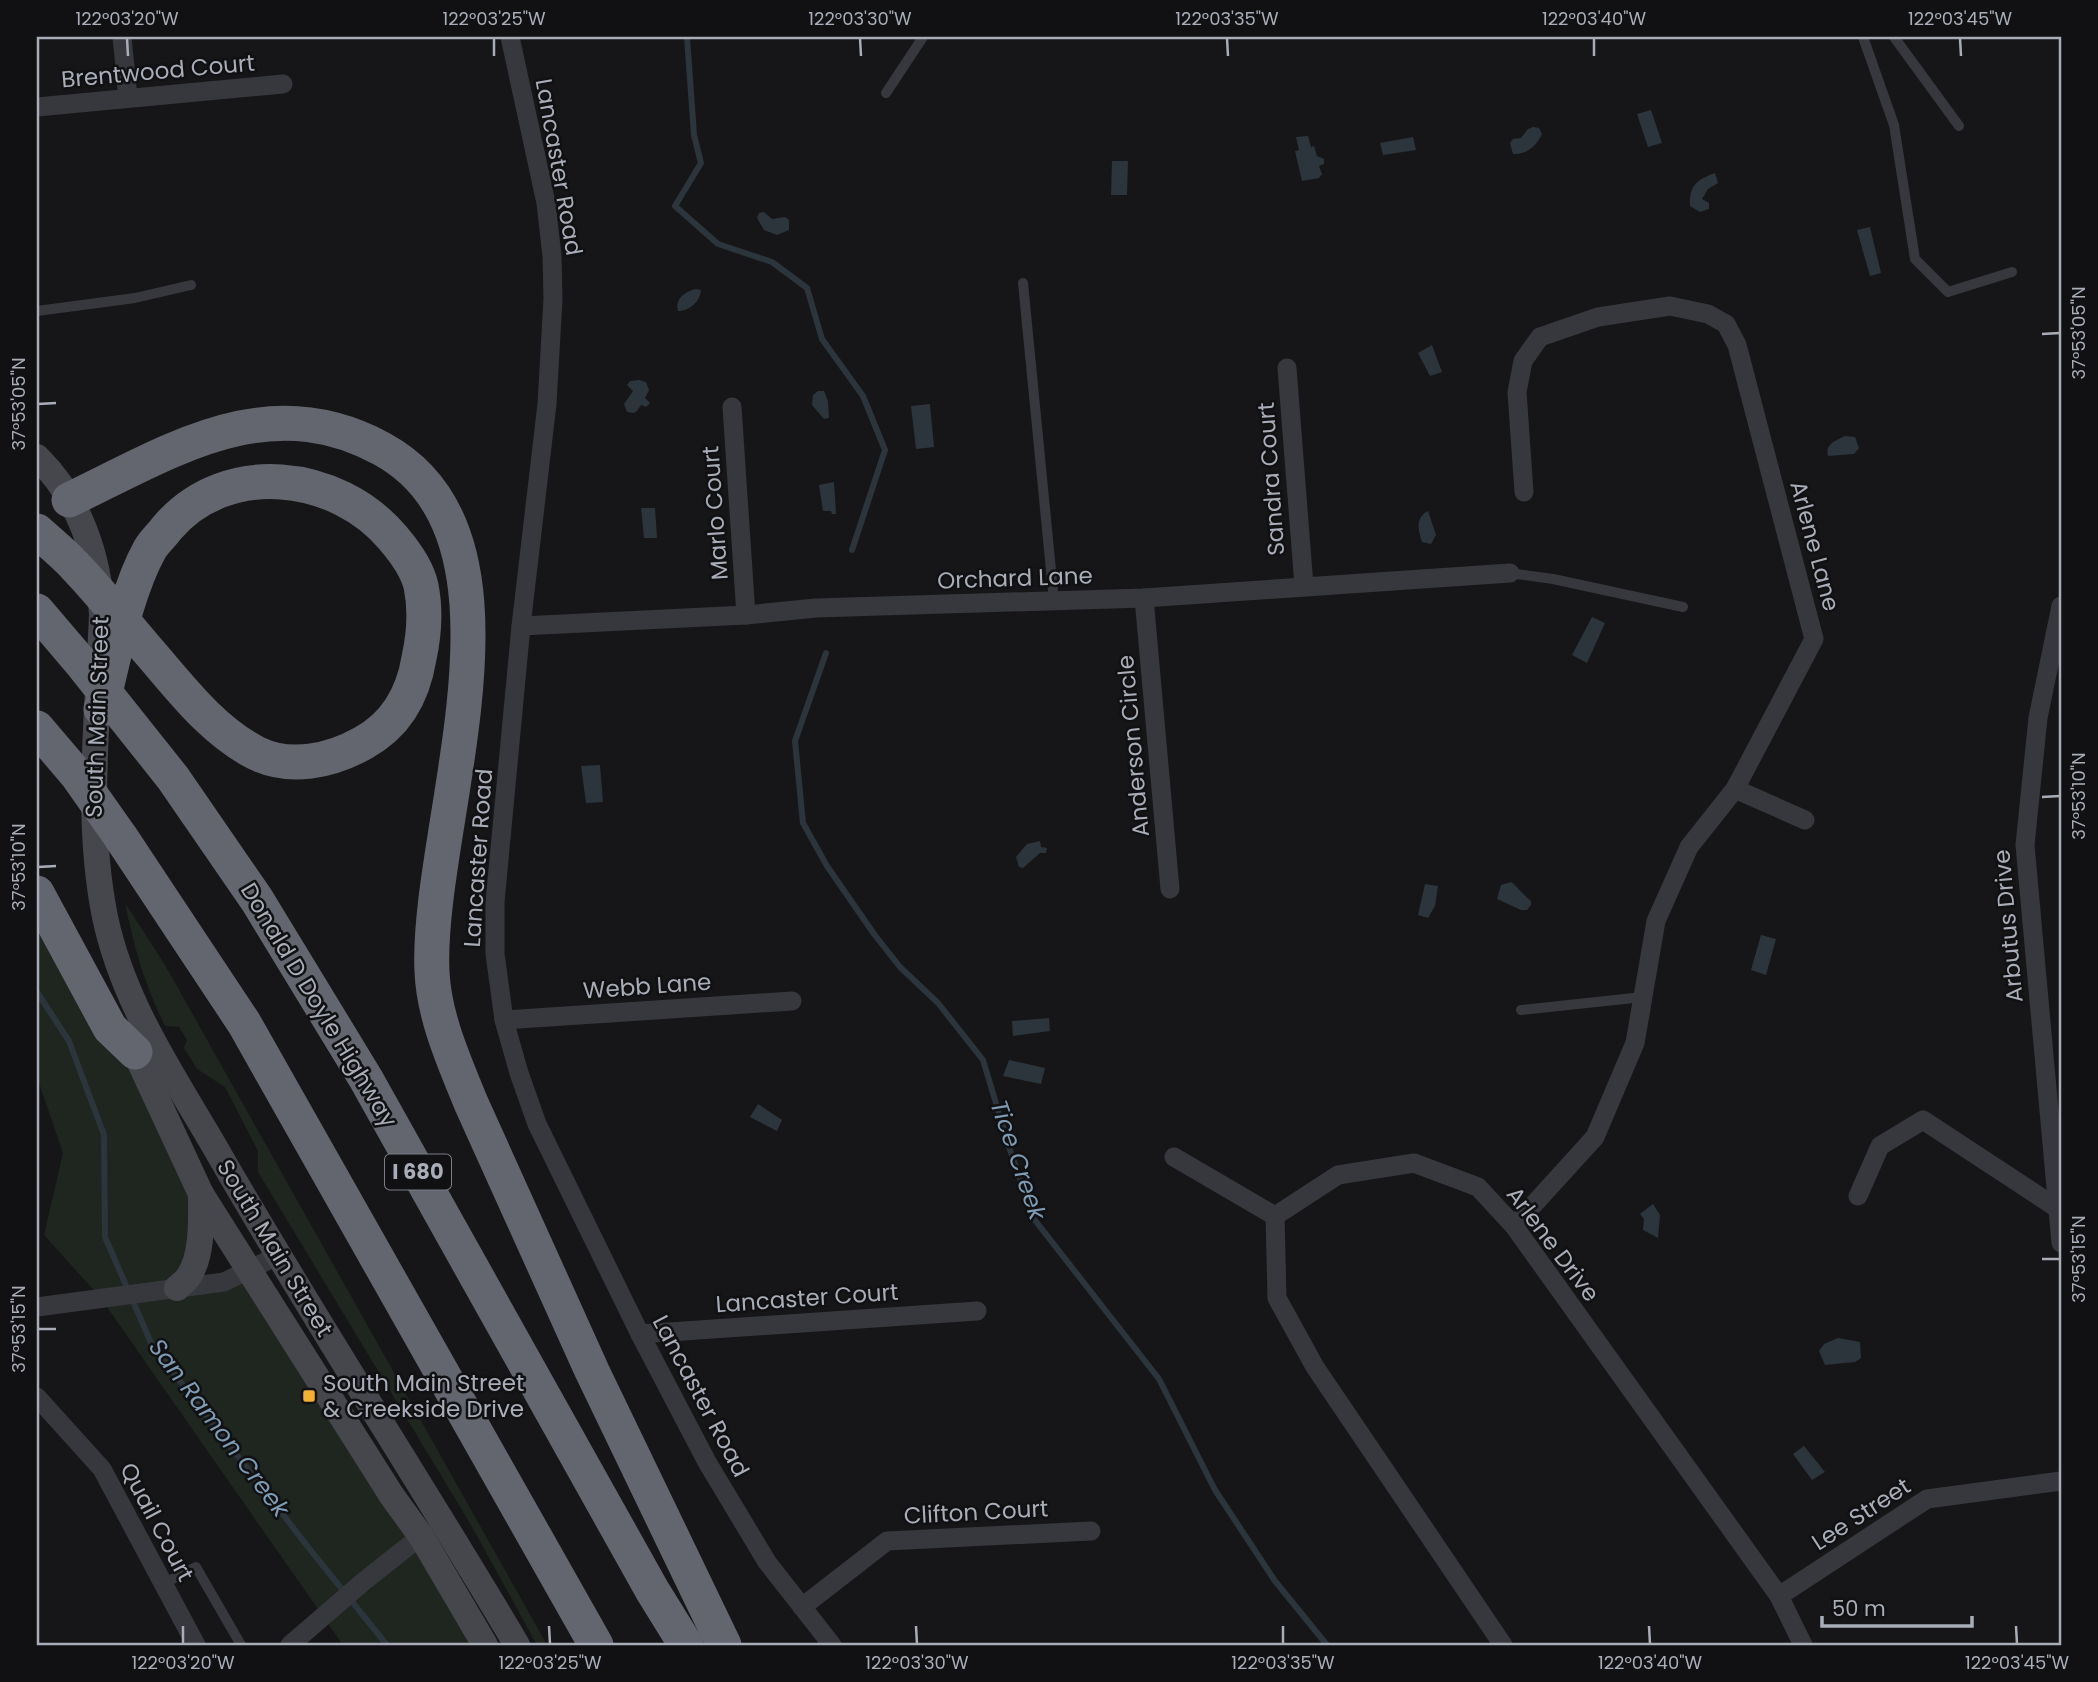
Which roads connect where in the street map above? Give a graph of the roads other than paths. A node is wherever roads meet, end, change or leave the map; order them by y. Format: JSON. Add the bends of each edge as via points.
{"nodes":[{"id":1,"x":122,"y":37,"type":"edge"},
{"id":2,"x":510,"y":37,"type":"edge"},
{"id":3,"x":923,"y":37,"type":"edge"},
{"id":4,"x":1863,"y":37,"type":"edge"},
{"id":5,"x":1894,"y":37,"type":"edge"},
{"id":6,"x":283,"y":84,"type":"dead end"},
{"id":7,"x":886,"y":93,"type":"dead end"},
{"id":8,"x":128,"y":98,"type":"junction"},
{"id":9,"x":37,"y":107,"type":"edge"},
{"id":10,"x":1959,"y":126,"type":"dead end"},
{"id":11,"x":2012,"y":272,"type":"dead end"},
{"id":12,"x":1023,"y":283,"type":"dead end"},
{"id":13,"x":191,"y":285,"type":"dead end"},
{"id":14,"x":37,"y":311,"type":"edge"},
{"id":15,"x":1287,"y":368,"type":"dead end"},
{"id":16,"x":732,"y":407,"type":"dead end"},
{"id":17,"x":37,"y":457,"type":"edge"},
{"id":18,"x":1524,"y":492,"type":"dead end"},
{"id":19,"x":69,"y":500,"type":"junction"},
{"id":20,"x":37,"y":531,"type":"edge"},
{"id":21,"x":1510,"y":573,"type":"joint"},
{"id":22,"x":1304,"y":586,"type":"junction"},
{"id":23,"x":1144,"y":598,"type":"junction"},
{"id":24,"x":1054,"y":601,"type":"junction"},
{"id":25,"x":2061,"y":606,"type":"edge"},
{"id":26,"x":1683,"y":607,"type":"dead end"},
{"id":27,"x":37,"y":611,"type":"edge"},
{"id":28,"x":746,"y":615,"type":"junction"},
{"id":29,"x":521,"y":626,"type":"junction"},
{"id":30,"x":110,"y":720,"type":"junction"},
{"id":31,"x":37,"y":728,"type":"edge"},
{"id":32,"x":1735,"y":789,"type":"junction"},
{"id":33,"x":1805,"y":820,"type":"dead end"},
{"id":34,"x":1170,"y":889,"type":"dead end"},
{"id":35,"x":37,"y":893,"type":"edge"},
{"id":36,"x":1643,"y":997,"type":"junction"},
{"id":37,"x":792,"y":1000,"type":"dead end"},
{"id":38,"x":1521,"y":1010,"type":"dead end"},
{"id":39,"x":505,"y":1020,"type":"junction"},
{"id":40,"x":140,"y":1040,"type":"junction"},
{"id":41,"x":1174,"y":1157,"type":"dead end"},
{"id":42,"x":201,"y":1194,"type":"junction"},
{"id":43,"x":1858,"y":1196,"type":"dead end"},
{"id":44,"x":2057,"y":1208,"type":"junction"},
{"id":45,"x":1275,"y":1216,"type":"junction"},
{"id":46,"x":1514,"y":1226,"type":"junction"},
{"id":47,"x":2061,"y":1243,"type":"edge"},
{"id":48,"x":277,"y":1256,"type":"junction"},
{"id":49,"x":249,"y":1270,"type":"junction"},
{"id":50,"x":172,"y":1289,"type":"junction"},
{"id":51,"x":37,"y":1307,"type":"edge"},
{"id":52,"x":977,"y":1311,"type":"dead end"},
{"id":53,"x":640,"y":1334,"type":"junction"},
{"id":54,"x":37,"y":1397,"type":"edge"},
{"id":55,"x":2061,"y":1481,"type":"edge"},
{"id":56,"x":1091,"y":1531,"type":"dead end"},
{"id":57,"x":421,"y":1536,"type":"junction"},
{"id":58,"x":163,"y":1584,"type":"junction"},
{"id":59,"x":1779,"y":1596,"type":"junction"},
{"id":60,"x":802,"y":1607,"type":"junction"},
{"id":61,"x":196,"y":1645,"type":"edge"},
{"id":62,"x":241,"y":1645,"type":"edge"},
{"id":63,"x":290,"y":1645,"type":"edge"},
{"id":64,"x":485,"y":1645,"type":"edge"},
{"id":65,"x":517,"y":1645,"type":"edge"},
{"id":66,"x":596,"y":1645,"type":"edge"},
{"id":67,"x":686,"y":1645,"type":"edge"},
{"id":68,"x":724,"y":1645,"type":"edge"},
{"id":69,"x":832,"y":1645,"type":"edge"},
{"id":70,"x":1503,"y":1645,"type":"edge"},
{"id":71,"x":1802,"y":1645,"type":"edge"}],
"edges":[{"from":1,"to":8,"type":"street"},
{"from":2,"to":29,"type":"street","name":"Lancaster Road","via":[[546,203],[554,299],[547,404]]},
{"from":3,"to":7,"type":"lane"},
{"from":4,"to":11,"type":"lane","via":[[1894,125],[1915,259],[1948,292]]},
{"from":5,"to":10,"type":"lane"},
{"from":6,"to":8,"type":"street","name":"Brentwood Court"},
{"from":8,"to":9,"type":"street","name":"Brentwood Court"},
{"from":12,"to":24,"type":"lane"},
{"from":13,"to":14,"type":"lane"},
{"from":15,"to":22,"type":"street","name":"Sandra Court"},
{"from":16,"to":28,"type":"street","name":"Marlo Court"},
{"from":17,"to":19,"type":"main road","name":"South Main Street"},
{"from":18,"to":32,"type":"street","name":"Arlene Lane","via":[[1517,392],[1523,361],[1540,337],[1598,317],[1670,306],[1708,314],[1726,324],[1737,345],[1814,639]]},
{"from":19,"to":30,"type":"main road","name":"South Main Street","via":[[95,559],[100,585]]},
{"from":19,"to":68,"type":"highway","via":[[183,445],[256,424],[292,422],[327,427],[395,456],[421,480],[440,508],[464,570],[470,629],[434,922],[432,971],[437,1005],[471,1103]]},
{"from":20,"to":30,"type":"highway","via":[[74,564],[179,687],[232,739],[260,755],[289,763],[327,758],[364,743],[404,705],[418,666],[424,619],[420,585],[411,561],[379,522],[359,506],[295,482],[245,483],[192,505],[151,547],[135,582]]},
{"from":21,"to":22,"type":"street","name":"Orchard Lane"},
{"from":21,"to":26,"type":"lane"},
{"from":22,"to":23,"type":"street","name":"Orchard Lane"},
{"from":23,"to":24,"type":"street","name":"Orchard Lane"},
{"from":23,"to":34,"type":"street","name":"Anderson Circle"},
{"from":24,"to":28,"type":"street","name":"Orchard Lane","via":[[816,608]]},
{"from":25,"to":44,"type":"street","name":"Arbutus Drive","via":[[2038,718],[2025,845]]},
{"from":27,"to":30,"type":"highway","name":"Donald D Doyle Highway","number":"I 680","via":[[83,664]]},
{"from":28,"to":29,"type":"street","name":"Orchard Lane"},
{"from":29,"to":39,"type":"street","name":"Lancaster Road","via":[[495,902],[495,954]]},
{"from":30,"to":40,"type":"main road","name":"South Main Street","via":[[93,826],[97,873]]},
{"from":30,"to":67,"type":"highway","name":"Donald D Doyle Highway","number":"I 680","via":[[173,778],[257,900],[366,1079]]},
{"from":31,"to":66,"type":"highway","via":[[78,775],[244,1023]]},
{"from":32,"to":33,"type":"street"},
{"from":32,"to":36,"type":"street","name":"Arlene Lane","via":[[1689,847],[1661,909]]},
{"from":35,"to":40,"type":"highway","via":[[110,1028]]},
{"from":36,"to":38,"type":"lane"},
{"from":36,"to":46,"type":"street","name":"Arlene Lane","via":[[1635,1043],[1595,1137]]},
{"from":37,"to":39,"type":"street","name":"Webb Lane"},
{"from":39,"to":53,"type":"street","name":"Lancaster Road","via":[[537,1124]]},
{"from":40,"to":42,"type":"main road","name":"South Main Street"},
{"from":40,"to":48,"type":"main road","name":"South Main Street"},
{"from":41,"to":45,"type":"street"},
{"from":42,"to":49,"type":"main road","name":"South Main Street"},
{"from":42,"to":50,"type":"main road","via":[[196,1258],[189,1276]]},
{"from":43,"to":44,"type":"street","via":[[1880,1146],[1923,1120]]},
{"from":44,"to":47,"type":"street","name":"Arbutus Drive"},
{"from":45,"to":46,"type":"street","name":"Arlene Drive","via":[[1338,1175],[1414,1163],[1478,1187]]},
{"from":45,"to":70,"type":"street","via":[[1277,1298],[1315,1367]]},
{"from":46,"to":59,"type":"street","name":"Arlene Drive"},
{"from":48,"to":49,"type":"street"},
{"from":48,"to":65,"type":"main road","name":"South Main Street"},
{"from":49,"to":50,"type":"street","via":[[224,1282]]},
{"from":49,"to":57,"type":"main road","name":"South Main Street"},
{"from":50,"to":51,"type":"street"},
{"from":52,"to":53,"type":"street","name":"Lancaster Court"},
{"from":53,"to":60,"type":"street","name":"Lancaster Road","via":[[707,1462],[767,1562]]},
{"from":54,"to":58,"type":"street","name":"Quail Court","via":[[102,1469]]},
{"from":55,"to":59,"type":"street","name":"Lee Street","via":[[1927,1499]]},
{"from":56,"to":60,"type":"street","name":"Clifton Court","via":[[887,1542]]},
{"from":57,"to":63,"type":"street"},
{"from":57,"to":64,"type":"main road","name":"South Main Street"},
{"from":58,"to":61,"type":"street","name":"Quail Court"},
{"from":58,"to":62,"type":"lane","via":[[197,1567]]},
{"from":59,"to":71,"type":"street","name":"Arlene Drive"},
{"from":60,"to":69,"type":"street","name":"Lancaster Road"}]}
